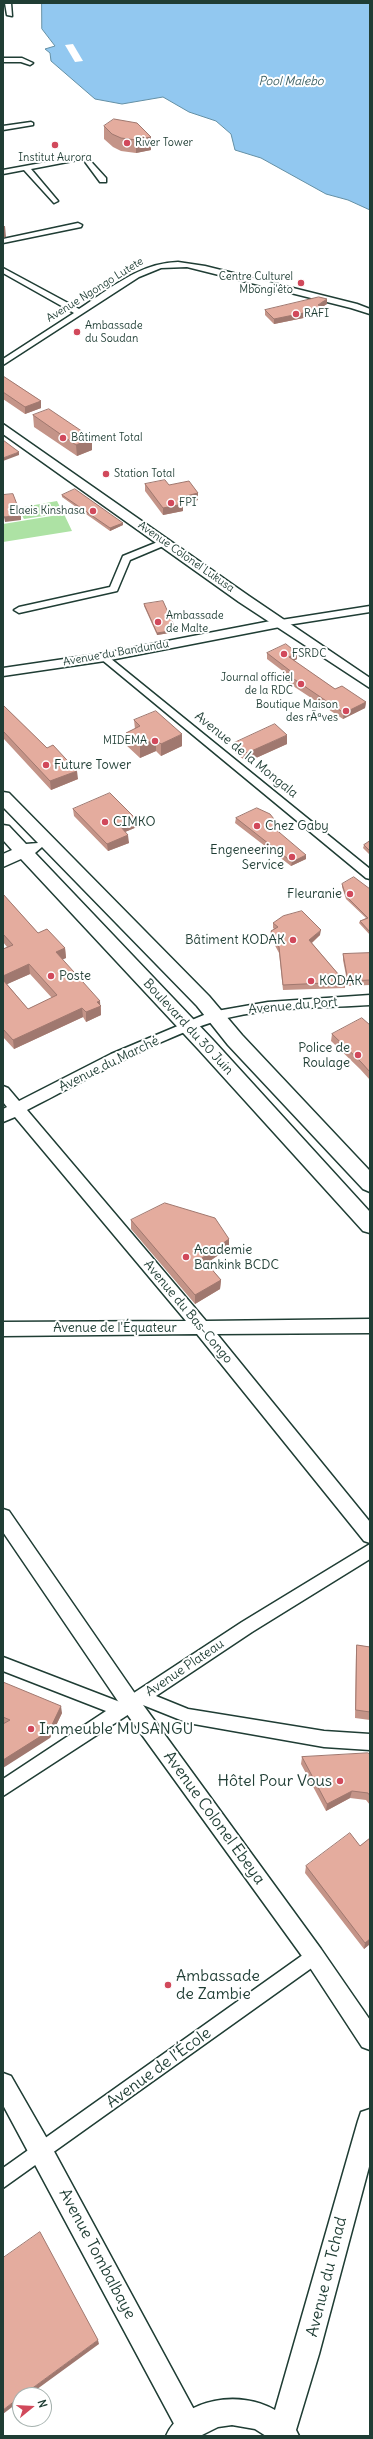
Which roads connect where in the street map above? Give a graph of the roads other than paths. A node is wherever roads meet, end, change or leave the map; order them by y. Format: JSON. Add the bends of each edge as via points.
{"nodes":[{"id":1,"x":8,"y":3,"type":"edge"},
{"id":2,"x":10,"y":15,"type":"dead end"},
{"id":3,"x":3,"y":60,"type":"edge"},
{"id":4,"x":30,"y":63,"type":"dead end"},
{"id":5,"x":31,"y":124,"type":"dead end"},
{"id":6,"x":3,"y":128,"type":"edge"},
{"id":7,"x":26,"y":168,"type":"junction"},
{"id":8,"x":3,"y":172,"type":"edge"},
{"id":9,"x":103,"y":180,"type":"dead end"},
{"id":10,"x":54,"y":201,"type":"dead end"},
{"id":11,"x":78,"y":225,"type":"dead end"},
{"id":12,"x":3,"y":241,"type":"edge"},
{"id":13,"x":3,"y":270,"type":"edge"},
{"id":14,"x":370,"y":312,"type":"edge"},
{"id":15,"x":80,"y":313,"type":"junction"},
{"id":16,"x":3,"y":363,"type":"edge"},
{"id":17,"x":3,"y":428,"type":"edge"},
{"id":18,"x":165,"y":542,"type":"junction"},
{"id":19,"x":370,"y":609,"type":"edge"},
{"id":20,"x":19,"y":610,"type":"dead end"},
{"id":21,"x":282,"y":623,"type":"junction"},
{"id":22,"x":105,"y":657,"type":"junction"},
{"id":23,"x":3,"y":672,"type":"edge"},
{"id":24,"x":370,"y":684,"type":"edge"},
{"id":25,"x":3,"y":797,"type":"edge"},
{"id":26,"x":3,"y":830,"type":"edge"},
{"id":27,"x":46,"y":841,"type":"junction"},
{"id":28,"x":23,"y":852,"type":"junction"},
{"id":29,"x":3,"y":861,"type":"edge"},
{"id":30,"x":370,"y":875,"type":"edge"},
{"id":31,"x":370,"y":1000,"type":"edge"},
{"id":32,"x":216,"y":1016,"type":"junction"},
{"id":33,"x":188,"y":1026,"type":"junction"},
{"id":34,"x":3,"y":1092,"type":"edge"},
{"id":35,"x":10,"y":1112,"type":"edge"},
{"id":36,"x":370,"y":1184,"type":"edge"},
{"id":37,"x":370,"y":1225,"type":"edge"},
{"id":38,"x":370,"y":1326,"type":"edge"},
{"id":39,"x":201,"y":1327,"type":"junction"},
{"id":40,"x":3,"y":1329,"type":"edge"},
{"id":41,"x":3,"y":1517,"type":"edge"},
{"id":42,"x":370,"y":1535,"type":"edge"},
{"id":43,"x":370,"y":1551,"type":"edge"},
{"id":44,"x":3,"y":1664,"type":"edge"},
{"id":45,"x":131,"y":1704,"type":"junction"},
{"id":46,"x":370,"y":1742,"type":"edge"},
{"id":47,"x":3,"y":1788,"type":"edge"},
{"id":48,"x":314,"y":1956,"type":"junction"},
{"id":49,"x":370,"y":2039,"type":"edge"},
{"id":50,"x":3,"y":2084,"type":"edge"},
{"id":51,"x":370,"y":2121,"type":"edge"},
{"id":52,"x":42,"y":2152,"type":"junction"},
{"id":53,"x":3,"y":2179,"type":"edge"},
{"id":54,"x":184,"y":2431,"type":"edge"},
{"id":55,"x":283,"y":2434,"type":"edge"}],
"edges":[{"from":1,"to":2,"type":"street"},
{"from":3,"to":4,"type":"street","via":[[22,60]]},
{"from":5,"to":6,"type":"street"},
{"from":7,"to":8,"type":"street"},
{"from":7,"to":9,"type":"street","via":[[85,157]]},
{"from":7,"to":10,"type":"street"},
{"from":11,"to":12,"type":"street"},
{"from":13,"to":15,"type":"street"},
{"from":14,"to":15,"type":"street","name":"Avenue Ngongo Lutete","via":[[205,268],[176,263],[157,265],[145,270]]},
{"from":15,"to":16,"type":"street","name":"Avenue Ngongo Lutete"},
{"from":17,"to":18,"type":"main road","name":"Avenue Colonel Lukusa"},
{"from":18,"to":20,"type":"street","via":[[126,558],[114,590]]},
{"from":18,"to":21,"type":"main road","name":"Avenue Colonel Lukusa"},
{"from":19,"to":21,"type":"street","name":"Avenue du Bandundu"},
{"from":21,"to":22,"type":"street","name":"Avenue du Bandundu"},
{"from":21,"to":24,"type":"main road","name":"Avenue Colonel Lukusa"},
{"from":22,"to":23,"type":"street","name":"Avenue du Bandundu"},
{"from":22,"to":30,"type":"street","name":"Avenue de la Mongala"},
{"from":25,"to":27,"type":"main road","name":"Boulevard du 30 Juin"},
{"from":26,"to":28,"type":"main road","name":"Boulevard du 30 Juin"},
{"from":27,"to":28,"type":"main road"},
{"from":27,"to":32,"type":"main road","name":"Boulevard du 30 Juin"},
{"from":28,"to":29,"type":"main road"},
{"from":28,"to":33,"type":"main road","name":"Boulevard du 30 Juin"},
{"from":31,"to":32,"type":"street","name":"Avenue du Port","via":[[268,1007]]},
{"from":32,"to":33,"type":"street","name":"Avenue du Marché"},
{"from":32,"to":36,"type":"main road","name":"Boulevard du 30 Juin","via":[[235,1040]]},
{"from":33,"to":35,"type":"street","name":"Avenue du Marché","via":[[116,1058]]},
{"from":33,"to":37,"type":"main road","name":"Boulevard du 30 Juin"},
{"from":34,"to":35,"type":"street","name":"Avenue du Bas-Congo"},
{"from":35,"to":39,"type":"street","name":"Avenue du Bas-Congo"},
{"from":38,"to":39,"type":"street","name":"Avenue de l'Équateur"},
{"from":39,"to":40,"type":"street","name":"Avenue de l'Équateur"},
{"from":39,"to":42,"type":"street","name":"Avenue du Bas-Congo"},
{"from":41,"to":45,"type":"street","name":"Avenue Colonel Ebeya"},
{"from":43,"to":45,"type":"street","name":"Avenue Plateau","via":[[247,1627]]},
{"from":44,"to":45,"type":"street"},
{"from":45,"to":46,"type":"street","via":[[324,1739]]},
{"from":45,"to":47,"type":"street","name":"Avenue Plateau"},
{"from":45,"to":48,"type":"street","name":"Avenue Colonel Ebeya"},
{"from":48,"to":49,"type":"street","name":"Avenue Colonel Ebeya"},
{"from":48,"to":52,"type":"street","name":"Avenue de l’École"},
{"from":50,"to":52,"type":"street","name":"Avenue Tombalbaye"},
{"from":51,"to":55,"type":"main road","name":"Avenue du Tchad"},
{"from":52,"to":53,"type":"street","name":"Avenue de l’École"},
{"from":52,"to":54,"type":"street","name":"Avenue Tombalbaye"},
{"from":54,"to":55,"type":"main road","via":[[212,2414],[236,2411],[260,2416]]}]}
